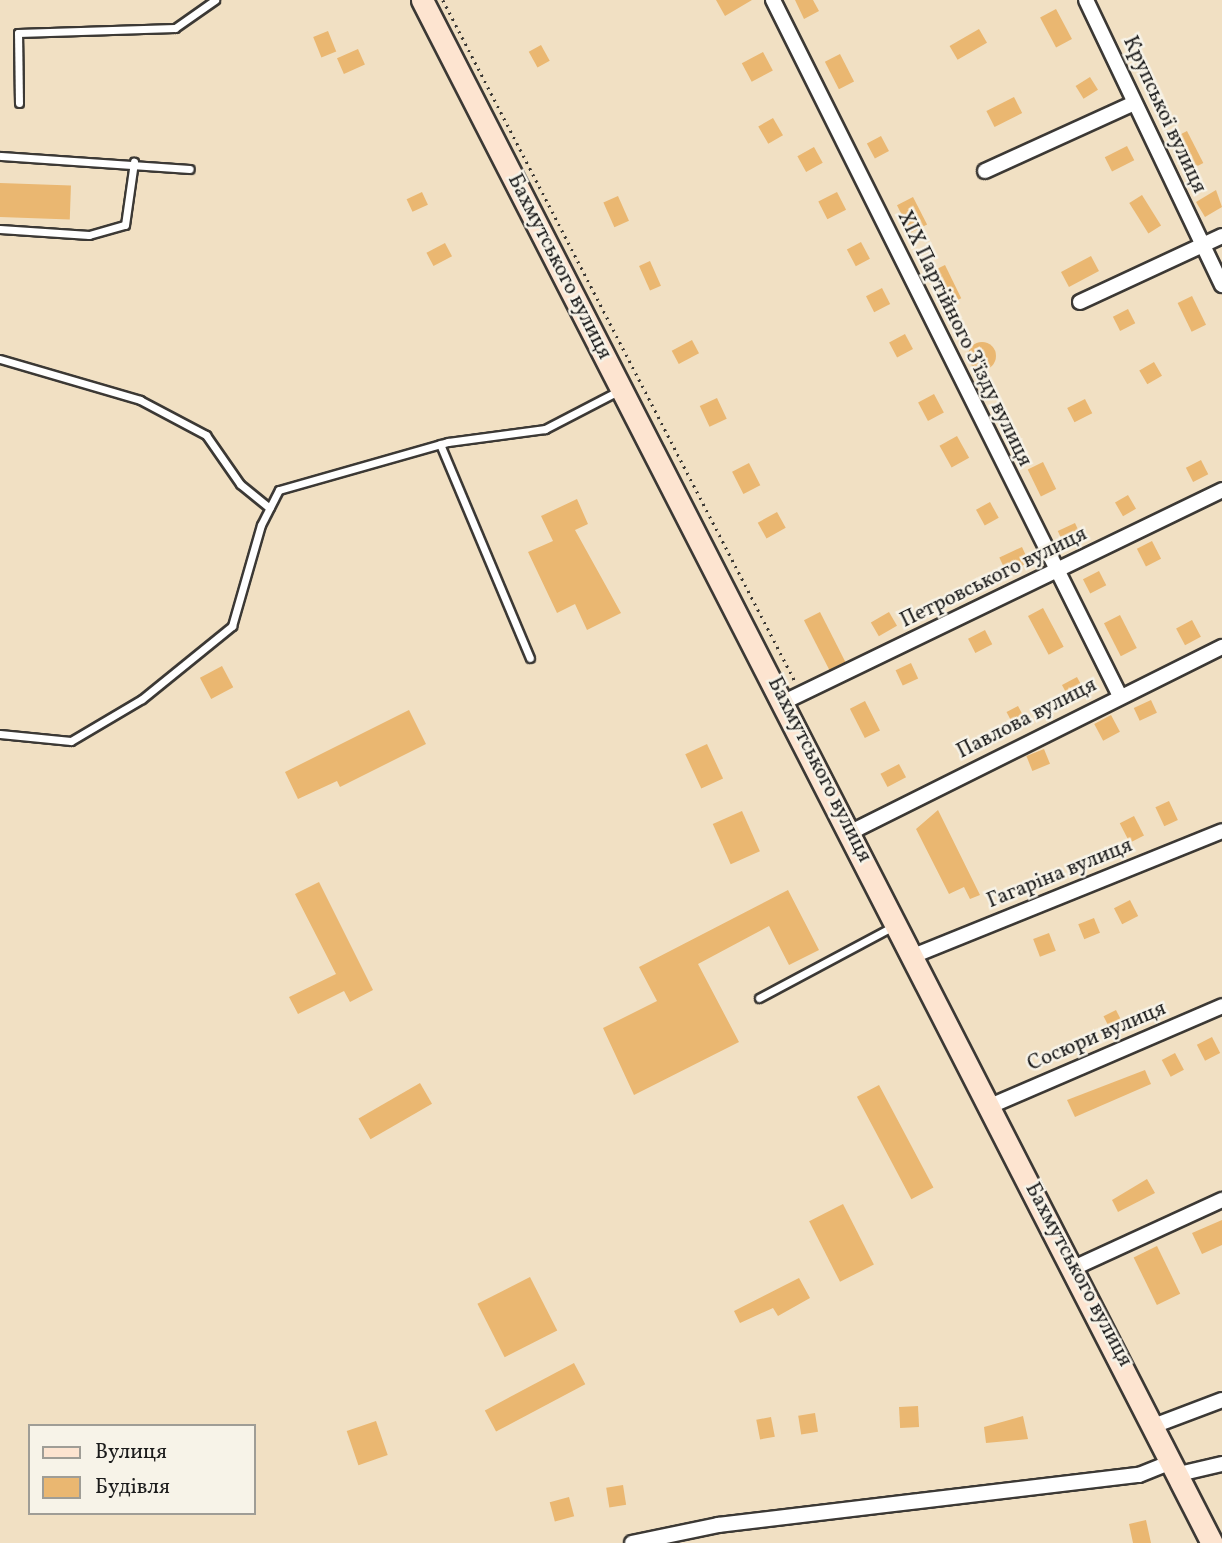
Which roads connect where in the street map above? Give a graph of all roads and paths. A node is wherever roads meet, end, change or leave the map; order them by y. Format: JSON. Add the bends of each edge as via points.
{"nodes":[{"id":1,"x":215,"y":0,"type":"edge"},
{"id":2,"x":422,"y":0,"type":"edge"},
{"id":3,"x":443,"y":0,"type":"edge"},
{"id":4,"x":773,"y":0,"type":"edge"},
{"id":5,"x":1086,"y":0,"type":"edge"},
{"id":6,"x":19,"y":103,"type":"dead end"},
{"id":7,"x":1135,"y":103,"type":"junction"},
{"id":8,"x":0,"y":156,"type":"edge"},
{"id":9,"x":134,"y":162,"type":"junction"},
{"id":10,"x":190,"y":169,"type":"dead end"},
{"id":11,"x":985,"y":172,"type":"dead end"},
{"id":12,"x":0,"y":229,"type":"edge"},
{"id":13,"x":1222,"y":236,"type":"edge"},
{"id":14,"x":1203,"y":247,"type":"junction"},
{"id":15,"x":1222,"y":285,"type":"edge"},
{"id":16,"x":1080,"y":302,"type":"dead end"},
{"id":17,"x":0,"y":359,"type":"edge"},
{"id":18,"x":622,"y":389,"type":"junction"},
{"id":19,"x":440,"y":444,"type":"junction"},
{"id":20,"x":1222,"y":490,"type":"edge"},
{"id":21,"x":270,"y":508,"type":"junction"},
{"id":22,"x":1055,"y":573,"type":"junction"},
{"id":23,"x":1222,"y":646,"type":"edge"},
{"id":24,"x":530,"y":658,"type":"dead end"},
{"id":25,"x":1120,"y":696,"type":"junction"},
{"id":26,"x":793,"y":698,"type":"junction"},
{"id":27,"x":0,"y":734,"type":"edge"},
{"id":28,"x":1222,"y":831,"type":"edge"},
{"id":29,"x":851,"y":832,"type":"junction"},
{"id":30,"x":898,"y":924,"type":"junction"},
{"id":31,"x":913,"y":956,"type":"junction"},
{"id":32,"x":759,"y":998,"type":"dead end"},
{"id":33,"x":1222,"y":1006,"type":"edge"},
{"id":34,"x":988,"y":1107,"type":"junction"},
{"id":35,"x":1222,"y":1200,"type":"edge"},
{"id":36,"x":1076,"y":1267,"type":"junction"},
{"id":37,"x":1222,"y":1400,"type":"edge"},
{"id":38,"x":1156,"y":1425,"type":"junction"},
{"id":39,"x":1222,"y":1464,"type":"edge"},
{"id":40,"x":1176,"y":1467,"type":"junction"},
{"id":41,"x":632,"y":1543,"type":"edge"},
{"id":42,"x":1212,"y":1543,"type":"edge"}],
"edges":[{"from":1,"to":6,"type":"lane","via":[[175,28],[18,33]]},
{"from":2,"to":18,"type":"main road","name":"Бахмутського вулиця"},
{"from":3,"to":26,"type":"path"},
{"from":4,"to":22,"type":"street","name":"XIX Партійного З'їзду вулиця"},
{"from":5,"to":7,"type":"street","name":"Крупської вулиця"},
{"from":7,"to":11,"type":"street"},
{"from":7,"to":14,"type":"street","name":"Крупської вулиця"},
{"from":8,"to":9,"type":"lane"},
{"from":9,"to":10,"type":"lane"},
{"from":9,"to":12,"type":"lane","via":[[125,225],[89,235]]},
{"from":13,"to":14,"type":"street"},
{"from":14,"to":15,"type":"street","name":"Крупської вулиця"},
{"from":14,"to":16,"type":"street"},
{"from":17,"to":21,"type":"lane","via":[[140,400],[206,435],[240,485]]},
{"from":18,"to":19,"type":"lane","via":[[545,429]]},
{"from":18,"to":26,"type":"main road","name":"Бахмутського вулиця"},
{"from":19,"to":21,"type":"lane","via":[[279,490]]},
{"from":19,"to":24,"type":"lane"},
{"from":20,"to":22,"type":"street","name":"Петровського вулиця"},
{"from":21,"to":27,"type":"lane","via":[[232,626],[142,699],[71,741]]},
{"from":22,"to":25,"type":"street","name":"XIX Партійного З'їзду вулиця"},
{"from":22,"to":26,"type":"street","name":"Петровського вулиця"},
{"from":23,"to":25,"type":"street","name":"Павлова вулиця"},
{"from":25,"to":29,"type":"street","name":"Павлова вулиця"},
{"from":26,"to":29,"type":"main road","name":"Бахмутського вулиця"},
{"from":28,"to":31,"type":"street","name":"Гагаріна вулиця"},
{"from":29,"to":30,"type":"main road","name":"Бахмутського вулиця"},
{"from":30,"to":31,"type":"main road","name":"Бахмутського вулиця"},
{"from":30,"to":32,"type":"lane"},
{"from":31,"to":34,"type":"main road","name":"Бахмутського вулиця"},
{"from":33,"to":34,"type":"street","name":"Сосюри вулиця"},
{"from":34,"to":36,"type":"main road","name":"Бахмутського вулиця"},
{"from":35,"to":36,"type":"street"},
{"from":36,"to":38,"type":"main road","name":"Бахмутського вулиця"},
{"from":37,"to":38,"type":"street"},
{"from":38,"to":40,"type":"main road","name":"Бахмутського вулиця"},
{"from":39,"to":40,"type":"street"},
{"from":40,"to":41,"type":"street","via":[[718,1525]]},
{"from":40,"to":42,"type":"main road","name":"Бахмутського вулиця"}]}
